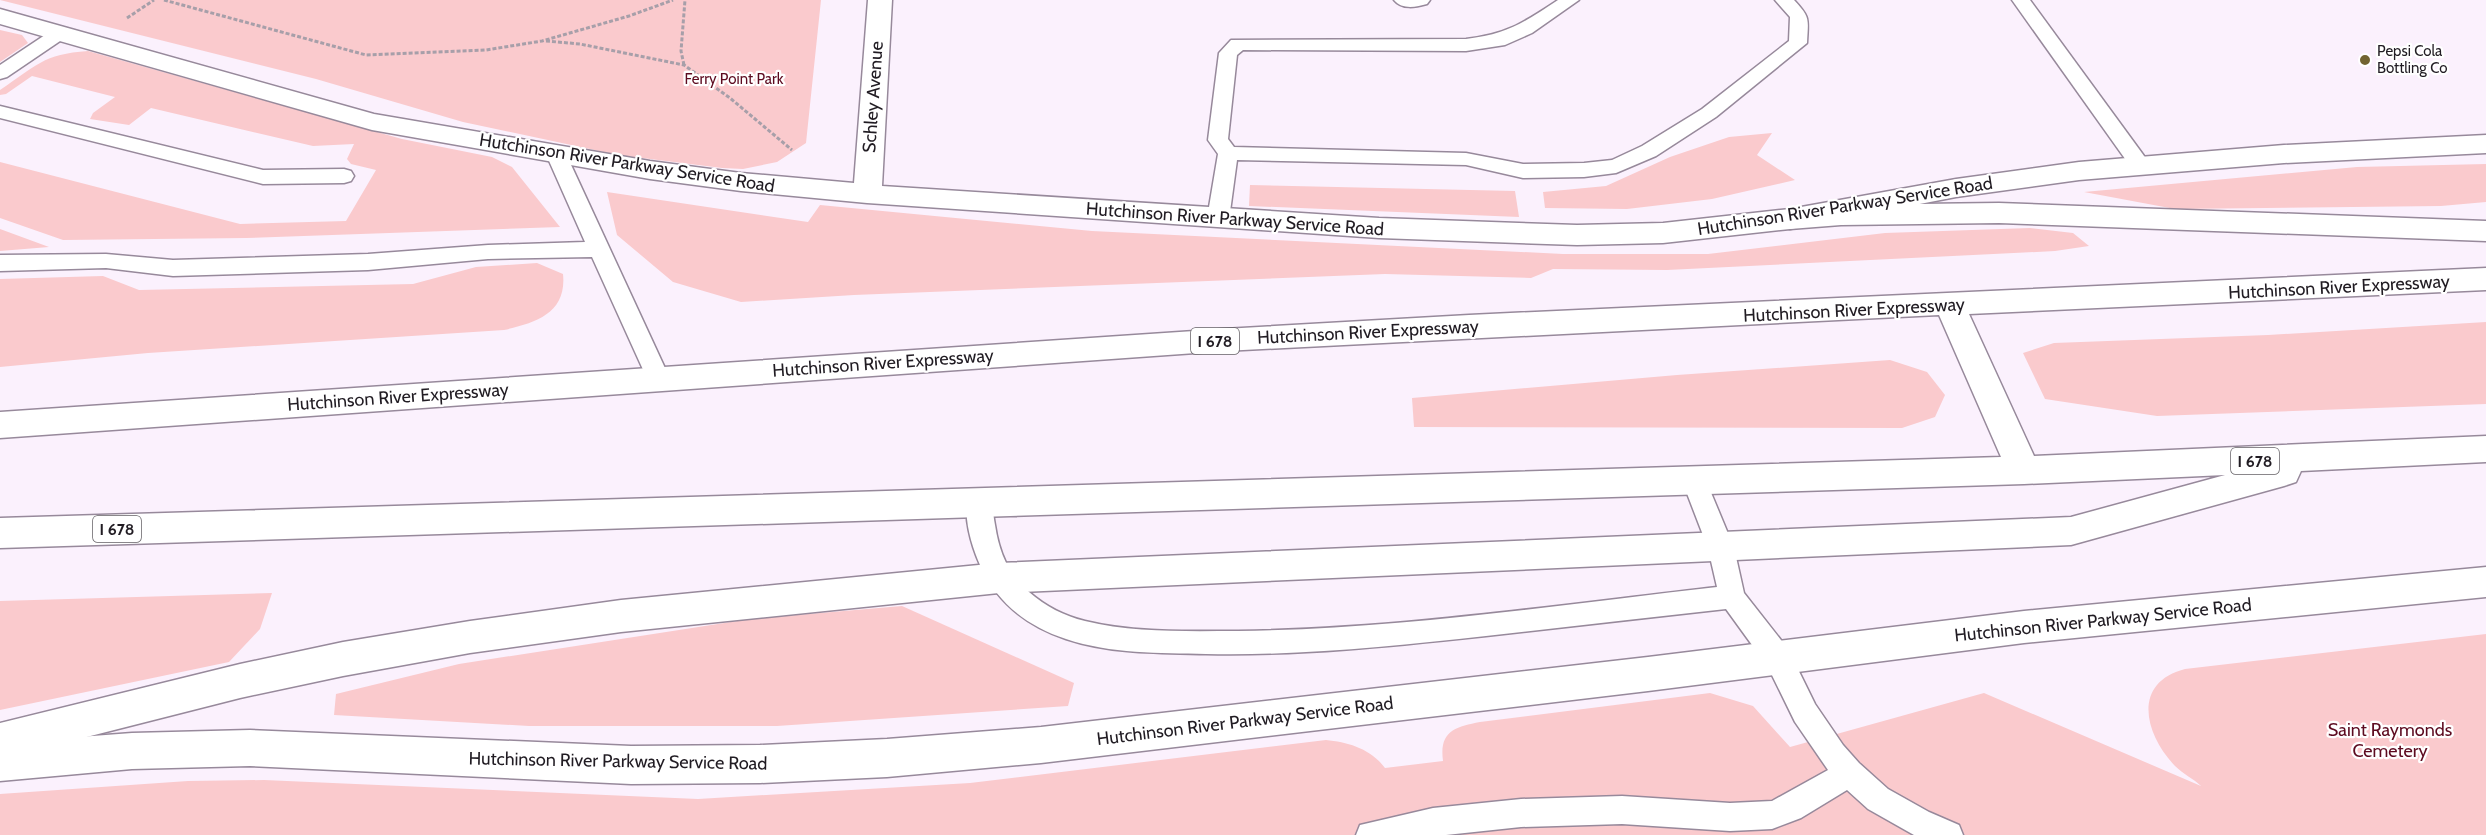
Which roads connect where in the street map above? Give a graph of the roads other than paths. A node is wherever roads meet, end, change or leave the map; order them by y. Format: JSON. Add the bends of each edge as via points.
{"nodes":[{"id":1,"x":880,"y":0,"type":"edge"},
{"id":2,"x":1403,"y":0,"type":"edge"},
{"id":3,"x":1421,"y":0,"type":"edge"},
{"id":4,"x":1570,"y":0,"type":"edge"},
{"id":5,"x":1784,"y":0,"type":"edge"},
{"id":6,"x":2021,"y":0,"type":"edge"},
{"id":7,"x":0,"y":16,"type":"edge"},
{"id":8,"x":60,"y":33,"type":"junction"},
{"id":9,"x":0,"y":73,"type":"edge"},
{"id":10,"x":0,"y":112,"type":"edge"},
{"id":11,"x":2486,"y":144,"type":"edge"},
{"id":12,"x":1228,"y":153,"type":"junction"},
{"id":13,"x":556,"y":154,"type":"junction"},
{"id":14,"x":2140,"y":165,"type":"junction"},
{"id":15,"x":344,"y":176,"type":"dead end"},
{"id":16,"x":867,"y":194,"type":"junction"},
{"id":17,"x":1218,"y":219,"type":"junction"},
{"id":18,"x":1790,"y":219,"type":"junction"},
{"id":19,"x":2486,"y":231,"type":"edge"},
{"id":20,"x":599,"y":249,"type":"junction"},
{"id":21,"x":0,"y":263,"type":"edge"},
{"id":22,"x":2486,"y":279,"type":"edge"},
{"id":23,"x":1950,"y":305,"type":"junction"},
{"id":24,"x":658,"y":379,"type":"junction"},
{"id":25,"x":0,"y":425,"type":"edge"},
{"id":26,"x":2486,"y":449,"type":"edge"},
{"id":27,"x":2342,"y":457,"type":"junction"},
{"id":28,"x":2024,"y":471,"type":"junction"},
{"id":29,"x":1695,"y":483,"type":"junction"},
{"id":30,"x":979,"y":502,"type":"junction"},
{"id":31,"x":0,"y":534,"type":"edge"},
{"id":32,"x":1721,"y":548,"type":"junction"},
{"id":33,"x":999,"y":578,"type":"junction"},
{"id":34,"x":2486,"y":582,"type":"edge"},
{"id":35,"x":1732,"y":597,"type":"junction"},
{"id":36,"x":1778,"y":658,"type":"junction"},
{"id":37,"x":0,"y":741,"type":"edge"},
{"id":38,"x":0,"y":762,"type":"edge"},
{"id":39,"x":1849,"y":773,"type":"junction"},
{"id":40,"x":1371,"y":835,"type":"edge"},
{"id":41,"x":1948,"y":835,"type":"edge"}],
"edges":[{"from":1,"to":16,"type":"main road","name":"Schley Avenue"},
{"from":2,"to":3,"type":"lane"},
{"from":4,"to":12,"type":"lane","via":[[1526,29],[1498,41],[1466,45],[1238,44],[1228,53],[1218,132],[1221,147]]},
{"from":5,"to":12,"type":"lane","via":[[1798,16],[1798,43],[1709,114],[1649,151],[1616,166],[1523,171],[1466,159]]},
{"from":6,"to":14,"type":"lane"},
{"from":7,"to":8,"type":"main road","name":"Hutchinson River Parkway Service Road"},
{"from":8,"to":9,"type":"lane"},
{"from":8,"to":13,"type":"main road","name":"Hutchinson River Parkway Service Road","via":[[372,122]]},
{"from":10,"to":15,"type":"lane","via":[[263,177]]},
{"from":11,"to":14,"type":"main road","name":"Hutchinson River Parkway Service Road"},
{"from":12,"to":17,"type":"lane"},
{"from":13,"to":16,"type":"main road","name":"Hutchinson River Parkway Service Road","via":[[694,177]]},
{"from":13,"to":20,"type":"lane"},
{"from":14,"to":18,"type":"main road","name":"Hutchinson River Parkway Service Road","via":[[1956,188]]},
{"from":16,"to":17,"type":"main road","name":"Hutchinson River Parkway Service Road"},
{"from":17,"to":18,"type":"main road","name":"Hutchinson River Parkway Service Road","via":[[1577,235],[1683,231]]},
{"from":18,"to":19,"type":"main road","via":[[1999,213]]},
{"from":20,"to":21,"type":"lane","via":[[173,268],[106,261]]},
{"from":20,"to":24,"type":"lane"},
{"from":22,"to":23,"type":"main road","name":"Hutchinson River Expressway","number":"I 678"},
{"from":23,"to":24,"type":"main road","name":"Hutchinson River Expressway","number":"I 678","via":[[1469,326]]},
{"from":23,"to":28,"type":"main road"},
{"from":24,"to":25,"type":"main road","name":"Hutchinson River Expressway","number":"I 678"},
{"from":26,"to":27,"type":"main road","number":"I 678"},
{"from":27,"to":28,"type":"main road","number":"I 678"},
{"from":27,"to":32,"type":"main road","via":[[2071,531]]},
{"from":28,"to":29,"type":"main road","number":"I 678"},
{"from":29,"to":30,"type":"main road","number":"I 678"},
{"from":29,"to":32,"type":"lane"},
{"from":30,"to":31,"type":"main road","number":"I 678"},
{"from":30,"to":33,"type":"lane","via":[[988,558]]},
{"from":32,"to":33,"type":"main road"},
{"from":32,"to":35,"type":"lane"},
{"from":33,"to":35,"type":"lane","via":[[1034,612],[1082,633],[1114,639],[1213,643],[1354,639]]},
{"from":33,"to":37,"type":"main road","via":[[621,616],[403,647],[252,679]]},
{"from":34,"to":36,"type":"main road","name":"Hutchinson River Parkway Service Road","via":[[2001,630]]},
{"from":35,"to":36,"type":"lane"},
{"from":36,"to":38,"type":"main road","name":"Hutchinson River Parkway Service Road","via":[[1041,744],[843,760],[710,766],[598,764],[250,748],[132,751]]},
{"from":36,"to":39,"type":"lane","via":[[1805,713]]},
{"from":39,"to":40,"type":"lane","via":[[1772,815],[1730,817],[1622,810],[1521,813],[1434,822]]},
{"from":39,"to":41,"type":"lane","via":[[1878,799]]}]}
